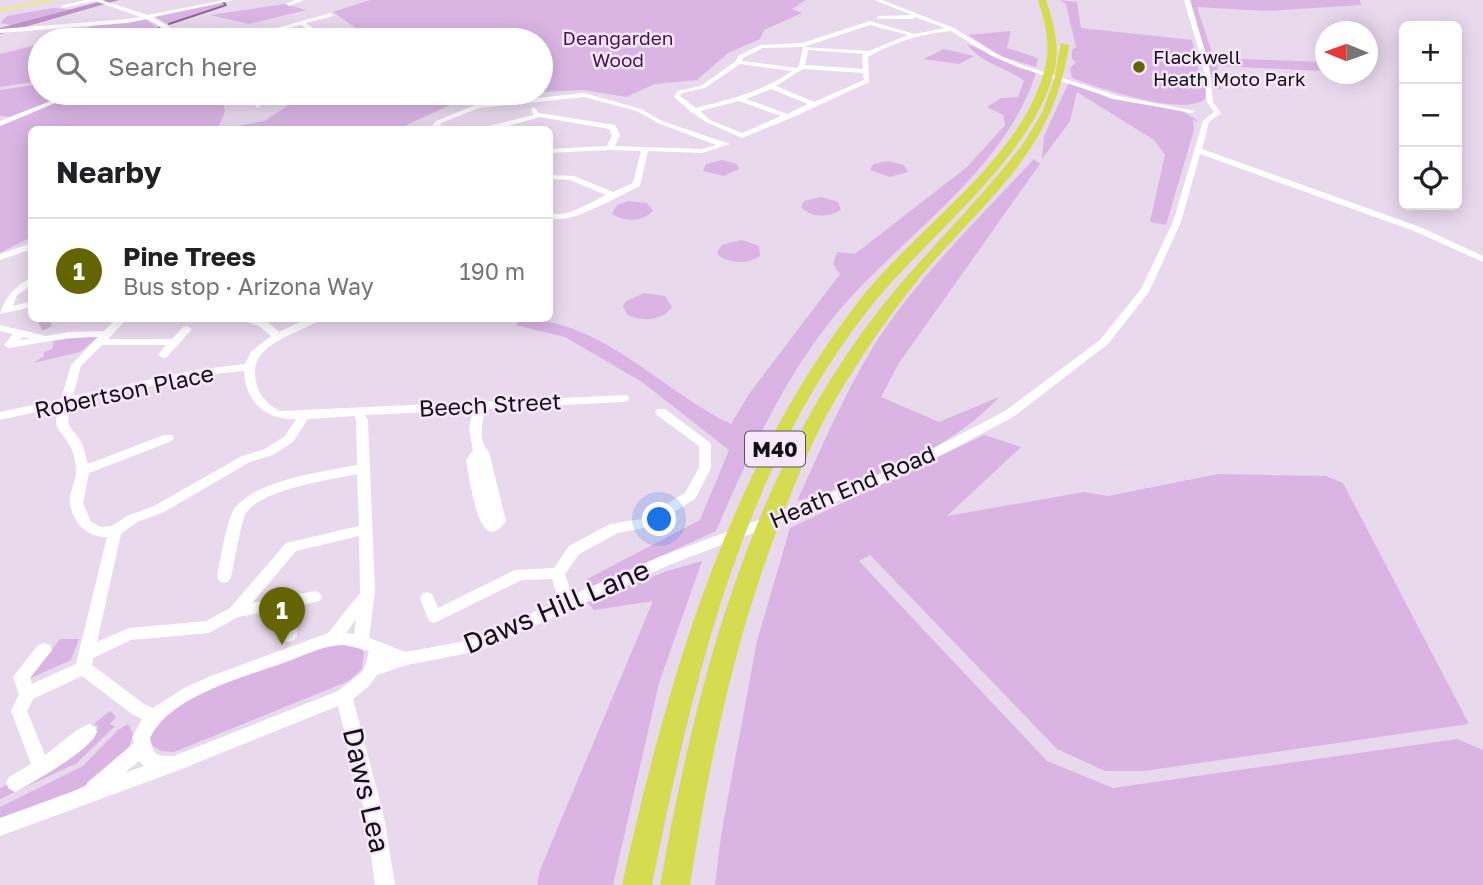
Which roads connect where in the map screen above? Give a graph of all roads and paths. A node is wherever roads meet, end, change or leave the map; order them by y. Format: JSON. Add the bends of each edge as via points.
{"nodes":[{"id":1,"x":56,"y":0,"type":"edge"},
{"id":2,"x":202,"y":0,"type":"edge"},
{"id":3,"x":231,"y":0,"type":"edge"},
{"id":4,"x":301,"y":0,"type":"edge"},
{"id":5,"x":877,"y":0,"type":"edge"},
{"id":6,"x":1042,"y":0,"type":"edge"},
{"id":7,"x":1052,"y":0,"type":"edge"},
{"id":8,"x":1187,"y":0,"type":"edge"},
{"id":9,"x":99,"y":1,"type":"edge"},
{"id":10,"x":289,"y":4,"type":"dead end"},
{"id":11,"x":63,"y":6,"type":"dead end"},
{"id":12,"x":189,"y":7,"type":"junction"},
{"id":13,"x":0,"y":10,"type":"edge"},
{"id":14,"x":1058,"y":14,"type":"dead end"},
{"id":15,"x":331,"y":15,"type":"dead end"},
{"id":16,"x":148,"y":17,"type":"junction"},
{"id":17,"x":878,"y":21,"type":"junction"},
{"id":18,"x":302,"y":23,"type":"junction"},
{"id":19,"x":39,"y":28,"type":"edge"},
{"id":20,"x":167,"y":28,"type":"edge"},
{"id":21,"x":282,"y":28,"type":"edge"},
{"id":22,"x":309,"y":28,"type":"edge"},
{"id":23,"x":28,"y":29,"type":"edge"},
{"id":24,"x":952,"y":29,"type":"junction"},
{"id":25,"x":938,"y":30,"type":"junction"},
{"id":26,"x":0,"y":32,"type":"edge"},
{"id":27,"x":914,"y":35,"type":"junction"},
{"id":28,"x":1063,"y":37,"type":"dead end"},
{"id":29,"x":804,"y":46,"type":"junction"},
{"id":30,"x":826,"y":48,"type":"junction"},
{"id":31,"x":870,"y":53,"type":"junction"},
{"id":32,"x":739,"y":62,"type":"junction"},
{"id":33,"x":800,"y":68,"type":"junction"},
{"id":34,"x":865,"y":71,"type":"junction"},
{"id":35,"x":1051,"y":78,"type":"junction"},
{"id":36,"x":770,"y":86,"type":"junction"},
{"id":37,"x":553,"y":97,"type":"edge"},
{"id":38,"x":741,"y":99,"type":"junction"},
{"id":39,"x":47,"y":105,"type":"edge"},
{"id":40,"x":485,"y":105,"type":"edge"},
{"id":41,"x":530,"y":105,"type":"edge"},
{"id":42,"x":816,"y":105,"type":"junction"},
{"id":43,"x":1173,"y":107,"type":"joint"},
{"id":44,"x":1203,"y":110,"type":"junction"},
{"id":45,"x":692,"y":111,"type":"junction"},
{"id":46,"x":539,"y":114,"type":"junction"},
{"id":47,"x":789,"y":117,"type":"junction"},
{"id":48,"x":0,"y":124,"type":"edge"},
{"id":49,"x":436,"y":126,"type":"edge"},
{"id":50,"x":498,"y":126,"type":"edge"},
{"id":51,"x":743,"y":136,"type":"junction"},
{"id":52,"x":724,"y":145,"type":"junction"},
{"id":53,"x":610,"y":148,"type":"junction"},
{"id":54,"x":645,"y":149,"type":"junction"},
{"id":55,"x":1197,"y":150,"type":"junction"},
{"id":56,"x":553,"y":151,"type":"edge"},
{"id":57,"x":553,"y":177,"type":"edge"},
{"id":58,"x":613,"y":195,"type":"junction"},
{"id":59,"x":553,"y":216,"type":"edge"},
{"id":60,"x":28,"y":247,"type":"edge"},
{"id":61,"x":0,"y":257,"type":"edge"},
{"id":62,"x":1483,"y":259,"type":"edge"},
{"id":63,"x":28,"y":283,"type":"edge"},
{"id":64,"x":28,"y":305,"type":"edge"},
{"id":65,"x":3,"y":312,"type":"edge"},
{"id":66,"x":118,"y":322,"type":"edge"},
{"id":67,"x":259,"y":322,"type":"edge"},
{"id":68,"x":309,"y":322,"type":"edge"},
{"id":69,"x":40,"y":326,"type":"tunnel mouth"},
{"id":70,"x":0,"y":328,"type":"edge"},
{"id":71,"x":187,"y":329,"type":"dead end"},
{"id":72,"x":24,"y":333,"type":"junction"},
{"id":73,"x":279,"y":337,"type":"junction"},
{"id":74,"x":101,"y":338,"type":"junction"},
{"id":75,"x":46,"y":339,"type":"junction"},
{"id":76,"x":175,"y":342,"type":"junction"},
{"id":77,"x":163,"y":355,"type":"dead end"},
{"id":78,"x":249,"y":368,"type":"junction"},
{"id":79,"x":623,"y":398,"type":"dead end"},
{"id":80,"x":64,"y":403,"type":"junction"},
{"id":81,"x":481,"y":405,"type":"junction"},
{"id":82,"x":357,"y":412,"type":"junction"},
{"id":83,"x":661,"y":412,"type":"dead end"},
{"id":84,"x":304,"y":415,"type":"junction"},
{"id":85,"x":0,"y":416,"type":"edge"},
{"id":86,"x":169,"y":438,"type":"dead end"},
{"id":87,"x":365,"y":468,"type":"junction"},
{"id":88,"x":83,"y":470,"type":"junction"},
{"id":89,"x":492,"y":528,"type":"dead end"},
{"id":90,"x":366,"y":529,"type":"junction"},
{"id":91,"x":115,"y":531,"type":"junction"},
{"id":92,"x":664,"y":561,"type":"joint"},
{"id":93,"x":558,"y":573,"type":"junction"},
{"id":94,"x":224,"y":577,"type":"dead end"},
{"id":95,"x":368,"y":592,"type":"junction"},
{"id":96,"x":315,"y":597,"type":"dead end"},
{"id":97,"x":427,"y":598,"type":"dead end"},
{"id":98,"x":288,"y":602,"type":"junction"},
{"id":99,"x":567,"y":604,"type":"junction"},
{"id":100,"x":235,"y":612,"type":"junction"},
{"id":101,"x":289,"y":636,"type":"dead end"},
{"id":102,"x":333,"y":639,"type":"junction"},
{"id":103,"x":361,"y":640,"type":"junction"},
{"id":104,"x":377,"y":649,"type":"junction"},
{"id":105,"x":44,"y":650,"type":"dead end"},
{"id":106,"x":407,"y":658,"type":"junction"},
{"id":107,"x":85,"y":661,"type":"junction"},
{"id":108,"x":372,"y":670,"type":"junction"},
{"id":109,"x":27,"y":694,"type":"junction"},
{"id":110,"x":344,"y":696,"type":"junction"},
{"id":111,"x":154,"y":716,"type":"junction"},
{"id":112,"x":89,"y":732,"type":"dead end"},
{"id":113,"x":141,"y":748,"type":"junction"},
{"id":114,"x":174,"y":764,"type":"junction"},
{"id":115,"x":40,"y":765,"type":"junction"},
{"id":116,"x":15,"y":783,"type":"dead end"},
{"id":117,"x":85,"y":795,"type":"junction"},
{"id":118,"x":0,"y":827,"type":"edge"},
{"id":119,"x":385,"y":885,"type":"edge"},
{"id":120,"x":637,"y":885,"type":"edge"},
{"id":121,"x":675,"y":885,"type":"edge"}],
"edges":[{"from":1,"to":13,"type":"main road"},
{"from":2,"to":12,"type":"street"},
{"from":3,"to":12,"type":"street"},
{"from":4,"to":10,"type":"street"},
{"from":5,"to":24,"type":"street"},
{"from":6,"to":35,"type":"highway","number":"M40","via":[[1051,31]]},
{"from":7,"to":14,"type":"highway"},
{"from":8,"to":44,"type":"street","name":"Heath End Road","via":[[1211,90]]},
{"from":9,"to":11,"type":"street"},
{"from":9,"to":16,"type":"street"},
{"from":12,"to":16,"type":"street"},
{"from":15,"to":18,"type":"street"},
{"from":16,"to":19,"type":"street"},
{"from":16,"to":20,"type":"street"},
{"from":17,"to":25,"type":"street","via":[[916,18]]},
{"from":17,"to":27,"type":"street"},
{"from":17,"to":29,"type":"street"},
{"from":17,"to":30,"type":"street"},
{"from":18,"to":21,"type":"street"},
{"from":18,"to":22,"type":"street"},
{"from":23,"to":26,"type":"street"},
{"from":24,"to":25,"type":"street"},
{"from":24,"to":43,"type":"street","via":[[1020,66],[1117,98]]},
{"from":25,"to":27,"type":"street"},
{"from":27,"to":31,"type":"street"},
{"from":28,"to":35,"type":"highway","number":"M40","via":[[1063,71]]},
{"from":29,"to":30,"type":"street"},
{"from":29,"to":32,"type":"street","via":[[762,46],[740,57]]},
{"from":29,"to":33,"type":"street"},
{"from":30,"to":31,"type":"street"},
{"from":31,"to":34,"type":"street","via":[[865,56]]},
{"from":32,"to":33,"type":"street"},
{"from":32,"to":45,"type":"street","via":[[703,87],[679,92],[677,97]]},
{"from":33,"to":34,"type":"street"},
{"from":33,"to":36,"type":"street"},
{"from":34,"to":42,"type":"street","via":[[867,81]]},
{"from":35,"to":120,"type":"highway","number":"M40","via":[[1014,139],[836,340],[788,423],[743,514],[701,632]]},
{"from":35,"to":121,"type":"highway","number":"M40","via":[[1040,126],[1022,154],[885,311],[800,446],[729,631]]},
{"from":36,"to":38,"type":"street"},
{"from":36,"to":42,"type":"street"},
{"from":37,"to":52,"type":"street","via":[[584,95],[639,110]]},
{"from":38,"to":45,"type":"street"},
{"from":38,"to":47,"type":"street"},
{"from":39,"to":48,"type":"street"},
{"from":40,"to":49,"type":"street","via":[[446,117]]},
{"from":41,"to":46,"type":"street"},
{"from":42,"to":47,"type":"street"},
{"from":43,"to":44,"type":"street"},
{"from":44,"to":55,"type":"street","name":"Heath End Road"},
{"from":45,"to":51,"type":"street"},
{"from":46,"to":50,"type":"street"},
{"from":46,"to":53,"type":"street","via":[[612,127],[616,135]]},
{"from":47,"to":51,"type":"street"},
{"from":51,"to":52,"type":"street"},
{"from":52,"to":54,"type":"street","via":[[702,151]]},
{"from":53,"to":54,"type":"street"},
{"from":53,"to":56,"type":"street"},
{"from":54,"to":58,"type":"street","via":[[637,184]]},
{"from":55,"to":62,"type":"street","via":[[1417,229]]},
{"from":55,"to":92,"type":"street","name":"Heath End Road","via":[[1177,222],[1146,290],[1104,342],[1009,414],[895,474]]},
{"from":57,"to":58,"type":"street","via":[[571,178]]},
{"from":58,"to":59,"type":"street","via":[[568,216]]},
{"from":60,"to":61,"type":"street"},
{"from":63,"to":65,"type":"street","via":[[13,294]]},
{"from":64,"to":65,"type":"street"},
{"from":66,"to":74,"type":"street"},
{"from":67,"to":73,"type":"street"},
{"from":68,"to":73,"type":"street"},
{"from":69,"to":72,"type":"street"},
{"from":70,"to":72,"type":"street"},
{"from":71,"to":76,"type":"street"},
{"from":72,"to":75,"type":"street"},
{"from":72,"to":75,"type":"street","via":[[9,345]]},
{"from":73,"to":78,"type":"street","via":[[254,355]]},
{"from":74,"to":75,"type":"street","via":[[68,335]]},
{"from":74,"to":76,"type":"street"},
{"from":74,"to":80,"type":"street","via":[[76,365]]},
{"from":76,"to":77,"type":"street"},
{"from":78,"to":80,"type":"street","name":"Robertson Place","via":[[90,394]]},
{"from":78,"to":84,"type":"street","name":"Beech Street","via":[[251,386],[262,407],[279,415]]},
{"from":79,"to":81,"type":"street","name":"Beech Street"},
{"from":80,"to":85,"type":"street","name":"Robertson Place"},
{"from":80,"to":88,"type":"street","via":[[64,431],[76,445]]},
{"from":81,"to":82,"type":"street","name":"Beech Street"},
{"from":81,"to":89,"type":"street","via":[[475,429],[499,521]]},
{"from":82,"to":84,"type":"street","name":"Beech Street"},
{"from":82,"to":87,"type":"street","via":[[362,420]]},
{"from":83,"to":93,"type":"street","via":[[705,445],[705,468],[690,496],[644,524],[615,528],[574,550]]},
{"from":84,"to":91,"type":"street","via":[[289,439],[269,452],[246,459]]},
{"from":86,"to":88,"type":"street"},
{"from":87,"to":90,"type":"street"},
{"from":87,"to":94,"type":"street","via":[[276,489],[245,505],[239,512]]},
{"from":88,"to":91,"type":"street","via":[[76,503],[86,525],[99,532]]},
{"from":90,"to":95,"type":"street"},
{"from":90,"to":100,"type":"street","via":[[291,547]]},
{"from":91,"to":107,"type":"street"},
{"from":92,"to":99,"type":"street","name":"Daws Hill Lane"},
{"from":93,"to":97,"type":"street","via":[[520,574],[435,617]]},
{"from":93,"to":99,"type":"street"},
{"from":95,"to":102,"type":"street"},
{"from":95,"to":103,"type":"street"},
{"from":96,"to":98,"type":"street"},
{"from":98,"to":100,"type":"street"},
{"from":98,"to":101,"type":"street"},
{"from":99,"to":106,"type":"street","name":"Daws Hill Lane","via":[[473,646]]},
{"from":100,"to":107,"type":"street","via":[[209,627],[129,634]]},
{"from":102,"to":103,"type":"street"},
{"from":102,"to":111,"type":"street","via":[[206,684]]},
{"from":103,"to":104,"type":"street","name":"Daws Hill Lane"},
{"from":104,"to":106,"type":"street","name":"Daws Hill Lane"},
{"from":104,"to":108,"type":"street"},
{"from":105,"to":109,"type":"street","via":[[20,677]]},
{"from":106,"to":108,"type":"street","name":"Daws Hill Lane"},
{"from":107,"to":109,"type":"street"},
{"from":107,"to":111,"type":"street","via":[[138,709]]},
{"from":108,"to":110,"type":"street","via":[[361,685]]},
{"from":109,"to":115,"type":"street","via":[[19,711]]},
{"from":110,"to":114,"type":"street"},
{"from":110,"to":119,"type":"street","name":"Daws Lea","via":[[375,817]]},
{"from":111,"to":113,"type":"street","via":[[142,736]]},
{"from":112,"to":115,"type":"street"},
{"from":113,"to":114,"type":"street","via":[[157,765]]},
{"from":113,"to":117,"type":"street"},
{"from":114,"to":117,"type":"street"},
{"from":115,"to":116,"type":"street"},
{"from":117,"to":118,"type":"street"}]}
